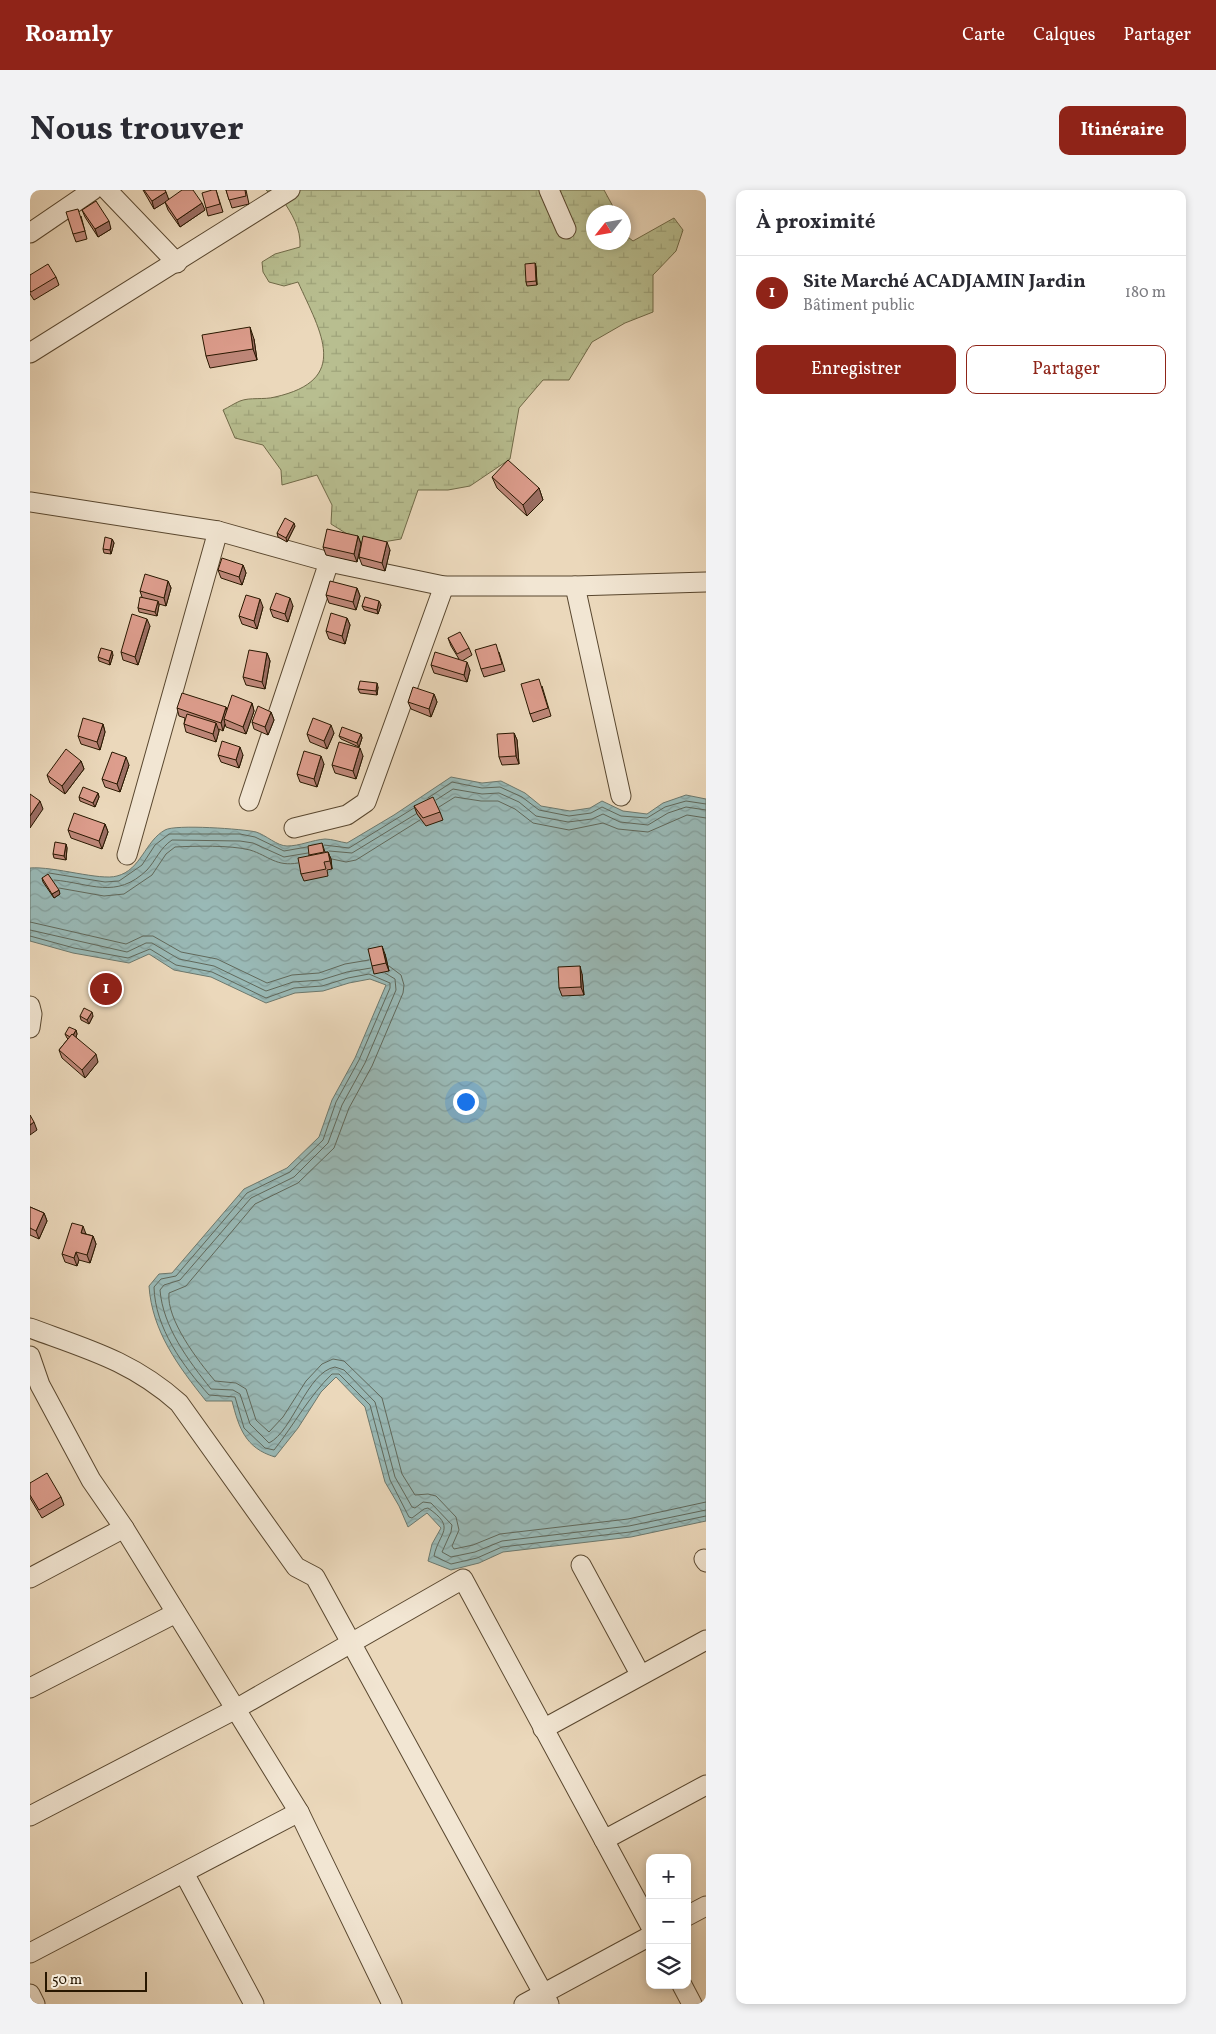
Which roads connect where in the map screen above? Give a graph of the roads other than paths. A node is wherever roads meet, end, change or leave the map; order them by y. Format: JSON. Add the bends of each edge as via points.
{"nodes":[{"id":1,"x":93,"y":190,"type":"edge"},
{"id":2,"x":107,"y":190,"type":"edge"},
{"id":3,"x":290,"y":190,"type":"edge"},
{"id":4,"x":549,"y":190,"type":"edge"},
{"id":5,"x":566,"y":229,"type":"dead end"},
{"id":6,"x":30,"y":233,"type":"edge"},
{"id":7,"x":177,"y":263,"type":"junction"},
{"id":8,"x":30,"y":353,"type":"edge"},
{"id":9,"x":30,"y":502,"type":"edge"},
{"id":10,"x":218,"y":531,"type":"junction"},
{"id":11,"x":329,"y":562,"type":"junction"},
{"id":12,"x":706,"y":582,"type":"edge"},
{"id":13,"x":444,"y":586,"type":"junction"},
{"id":14,"x":575,"y":586,"type":"junction"},
{"id":15,"x":621,"y":796,"type":"dead end"},
{"id":16,"x":249,"y":801,"type":"dead end"},
{"id":17,"x":294,"y":828,"type":"dead end"},
{"id":18,"x":127,"y":855,"type":"dead end"},
{"id":19,"x":30,"y":1006,"type":"edge"},
{"id":20,"x":30,"y":1028,"type":"edge"},
{"id":21,"x":30,"y":1328,"type":"edge"},
{"id":22,"x":30,"y":1356,"type":"edge"},
{"id":23,"x":124,"y":1528,"type":"junction"},
{"id":24,"x":581,"y":1565,"type":"dead end"},
{"id":25,"x":30,"y":1578,"type":"edge"},
{"id":26,"x":176,"y":1613,"type":"junction"},
{"id":27,"x":706,"y":1640,"type":"edge"},
{"id":28,"x":352,"y":1643,"type":"junction"},
{"id":29,"x":640,"y":1674,"type":"junction"},
{"id":30,"x":30,"y":1688,"type":"edge"},
{"id":31,"x":234,"y":1710,"type":"junction"},
{"id":32,"x":543,"y":1728,"type":"junction"},
{"id":33,"x":706,"y":1785,"type":"edge"},
{"id":34,"x":299,"y":1812,"type":"junction"},
{"id":35,"x":30,"y":1816,"type":"edge"},
{"id":36,"x":604,"y":1840,"type":"junction"},
{"id":37,"x":184,"y":1872,"type":"junction"},
{"id":38,"x":706,"y":1906,"type":"edge"},
{"id":39,"x":691,"y":1914,"type":"edge"},
{"id":40,"x":646,"y":1918,"type":"edge"},
{"id":41,"x":646,"y":1938,"type":"edge"},
{"id":42,"x":30,"y":1953,"type":"edge"},
{"id":43,"x":684,"y":1989,"type":"edge"},
{"id":44,"x":30,"y":1994,"type":"edge"},
{"id":45,"x":546,"y":1999,"type":"edge"},
{"id":46,"x":35,"y":2004,"type":"edge"},
{"id":47,"x":254,"y":2004,"type":"edge"},
{"id":48,"x":392,"y":2004,"type":"edge"},
{"id":49,"x":524,"y":2004,"type":"edge"},
{"id":50,"x":692,"y":2004,"type":"edge"}],
"edges":[{"from":1,"to":6,"type":"street"},
{"from":2,"to":7,"type":"street"},
{"from":3,"to":7,"type":"street"},
{"from":4,"to":5,"type":"street"},
{"from":7,"to":8,"type":"street"},
{"from":9,"to":10,"type":"street"},
{"from":10,"to":11,"type":"street"},
{"from":10,"to":18,"type":"street"},
{"from":11,"to":13,"type":"street"},
{"from":11,"to":16,"type":"street"},
{"from":12,"to":14,"type":"street"},
{"from":13,"to":14,"type":"street"},
{"from":13,"to":17,"type":"street","via":[[366,802],[347,816]]},
{"from":14,"to":15,"type":"street"},
{"from":19,"to":20,"type":"street"},
{"from":21,"to":28,"type":"street","via":[[114,1359],[142,1373],[179,1402],[296,1567],[315,1577]]},
{"from":22,"to":23,"type":"street","via":[[40,1385],[66,1436]]},
{"from":23,"to":25,"type":"street"},
{"from":23,"to":26,"type":"street"},
{"from":24,"to":29,"type":"street"},
{"from":26,"to":30,"type":"street"},
{"from":26,"to":31,"type":"street"},
{"from":27,"to":29,"type":"street"},
{"from":28,"to":31,"type":"street"},
{"from":28,"to":32,"type":"street","via":[[462,1578]]},
{"from":28,"to":45,"type":"street"},
{"from":29,"to":32,"type":"street"},
{"from":31,"to":34,"type":"street"},
{"from":31,"to":35,"type":"street"},
{"from":32,"to":36,"type":"street"},
{"from":33,"to":36,"type":"street"},
{"from":34,"to":37,"type":"street"},
{"from":34,"to":48,"type":"street"},
{"from":36,"to":40,"type":"street"},
{"from":37,"to":42,"type":"street"},
{"from":37,"to":47,"type":"street"},
{"from":38,"to":39,"type":"street"},
{"from":41,"to":45,"type":"street"},
{"from":43,"to":50,"type":"street"},
{"from":44,"to":46,"type":"street"},
{"from":45,"to":49,"type":"street"}]}
